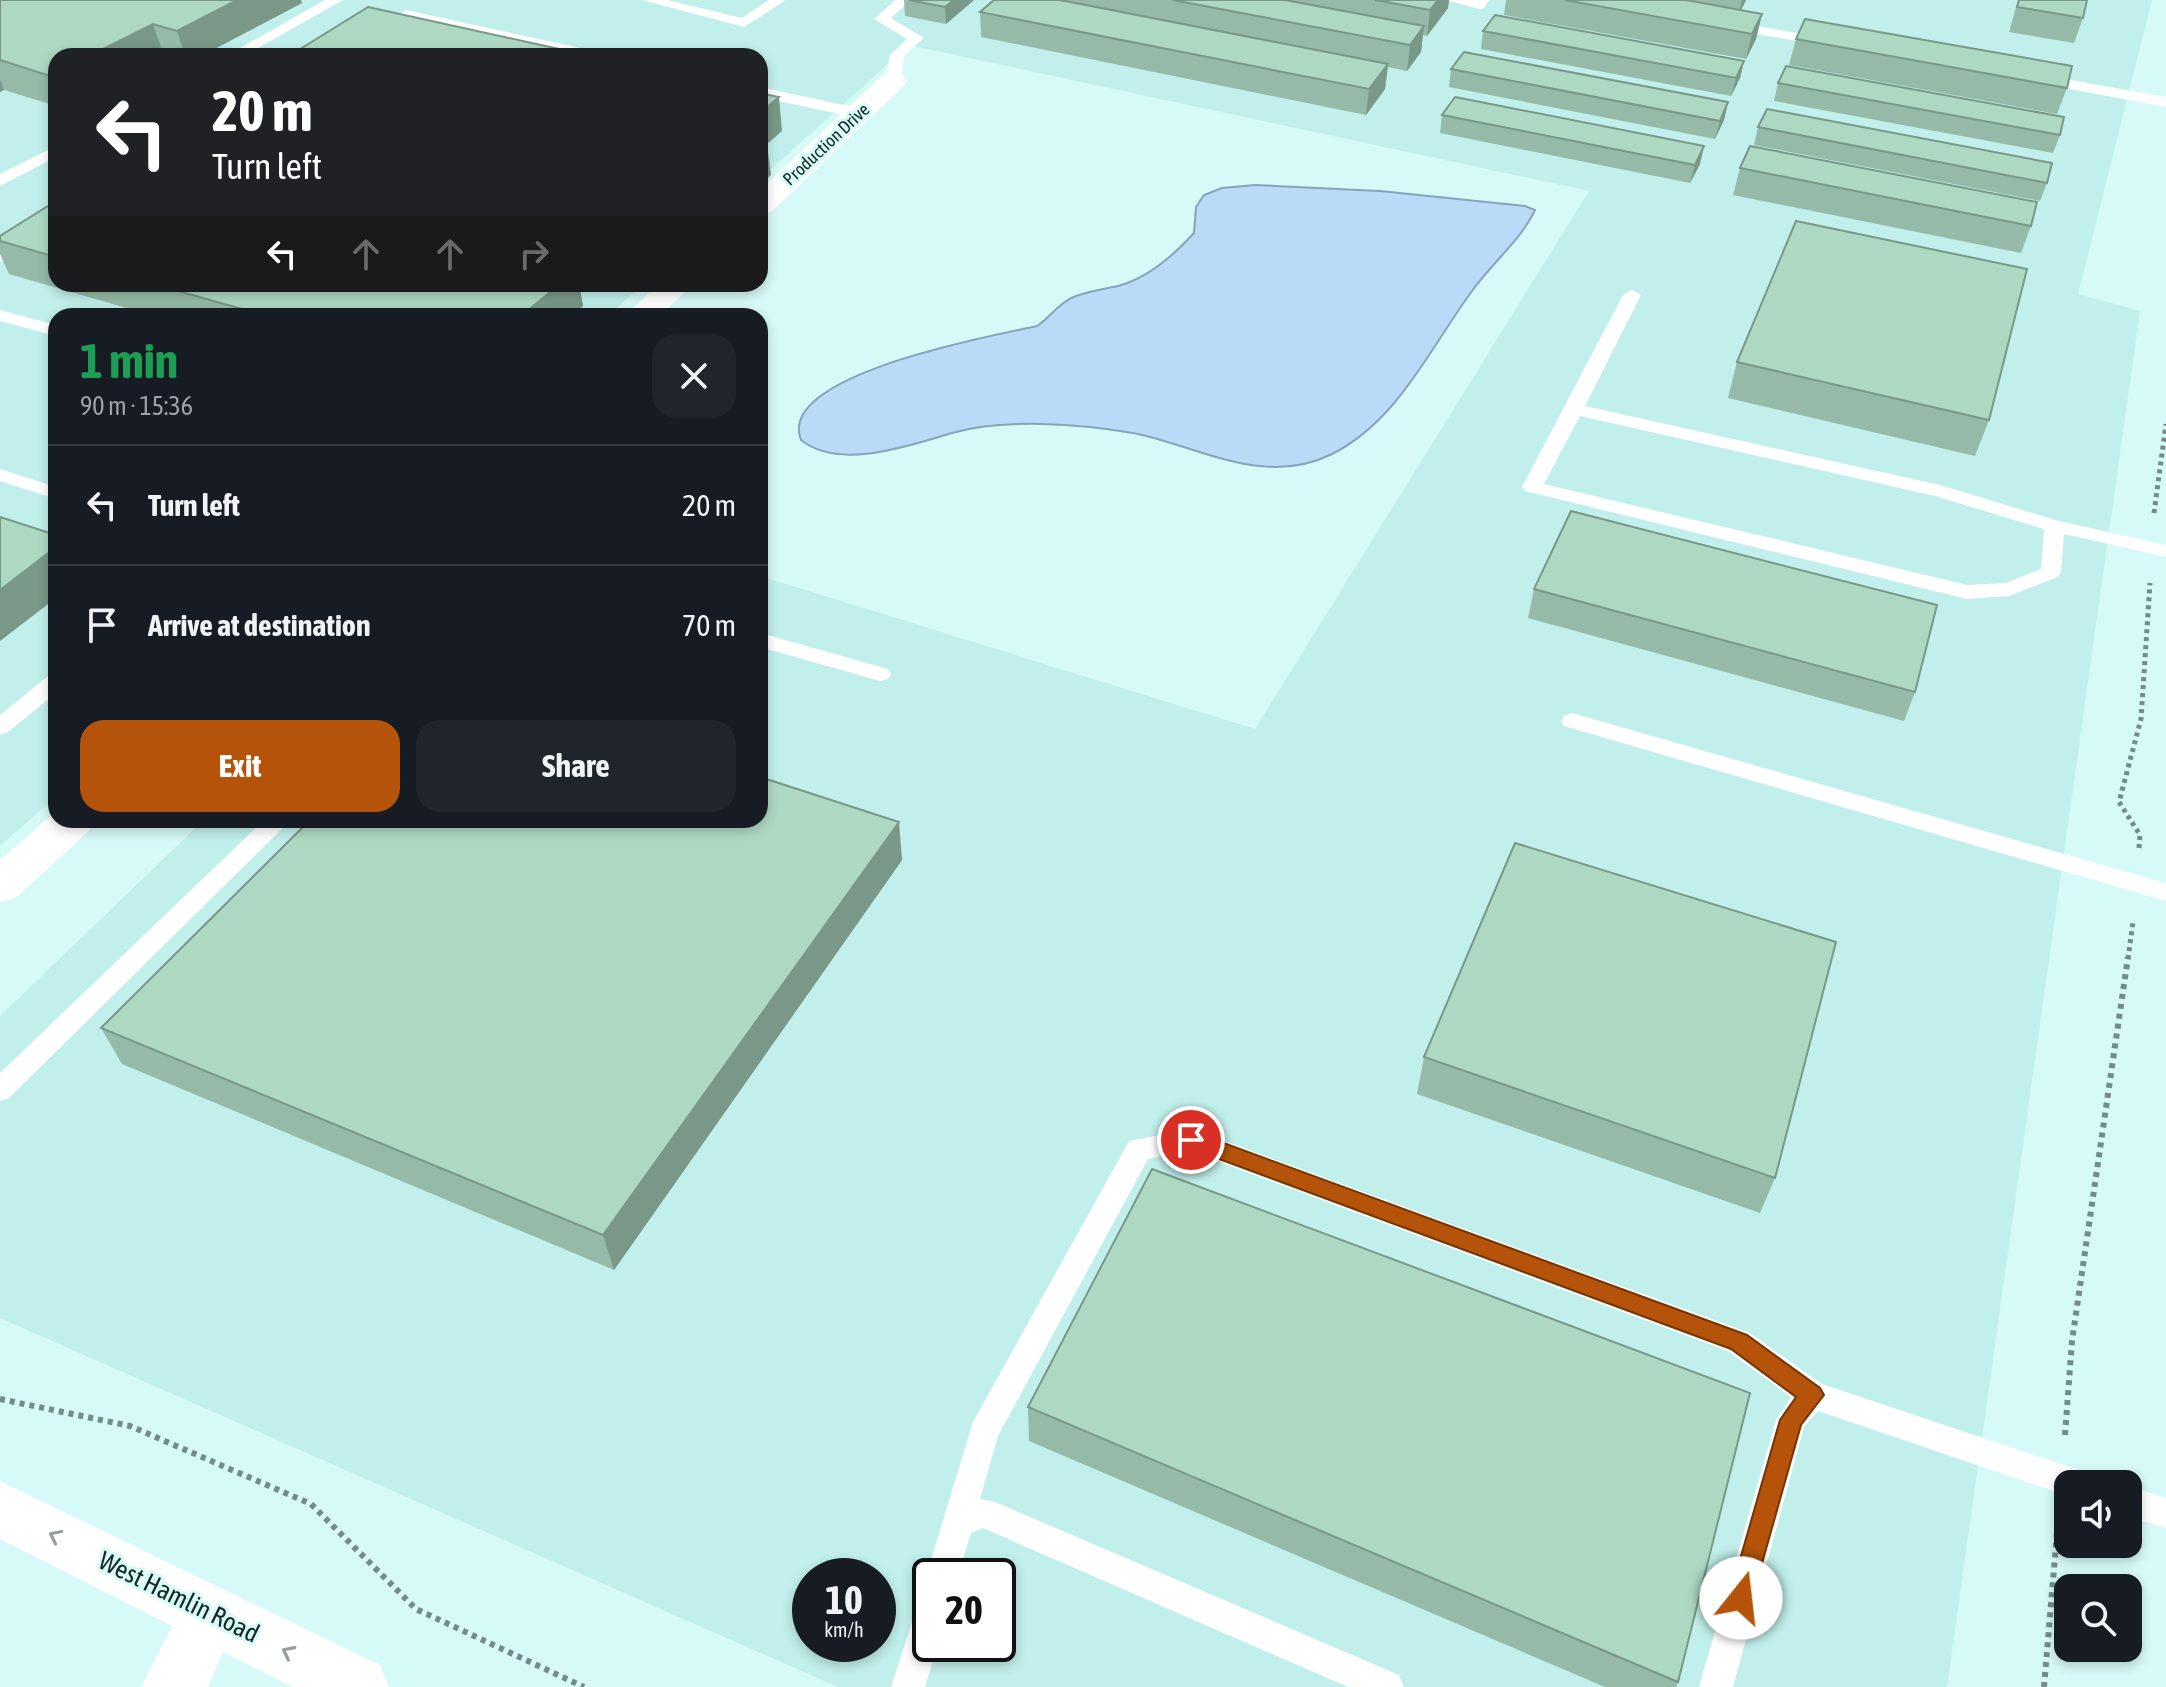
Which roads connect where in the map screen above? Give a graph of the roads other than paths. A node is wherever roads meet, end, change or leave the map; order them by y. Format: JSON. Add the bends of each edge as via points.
{"nodes":[{"id":1,"x":336,"y":0,"type":"edge"},
{"id":2,"x":649,"y":0,"type":"edge"},
{"id":3,"x":779,"y":0,"type":"edge"},
{"id":4,"x":904,"y":0,"type":"edge"},
{"id":5,"x":1453,"y":0,"type":"edge"},
{"id":6,"x":1482,"y":0,"type":"edge"},
{"id":7,"x":1708,"y":21,"type":"edge"},
{"id":8,"x":1847,"y":46,"type":"edge"},
{"id":9,"x":248,"y":48,"type":"edge"},
{"id":10,"x":349,"y":48,"type":"edge"},
{"id":11,"x":562,"y":48,"type":"edge"},
{"id":12,"x":2016,"y":75,"type":"edge"},
{"id":13,"x":893,"y":81,"type":"joint"},
{"id":14,"x":768,"y":94,"type":"edge"},
{"id":15,"x":2166,"y":102,"type":"edge"},
{"id":16,"x":858,"y":113,"type":"junction"},
{"id":17,"x":48,"y":155,"type":"edge"},
{"id":18,"x":5,"y":174,"type":"edge"},
{"id":19,"x":768,"y":198,"type":"edge"},
{"id":20,"x":48,"y":229,"type":"edge"},
{"id":21,"x":0,"y":257,"type":"edge"},
{"id":22,"x":668,"y":292,"type":"edge"},
{"id":23,"x":1632,"y":295,"type":"dead end"},
{"id":24,"x":650,"y":308,"type":"edge"},
{"id":25,"x":0,"y":315,"type":"edge"},
{"id":26,"x":48,"y":329,"type":"edge"},
{"id":27,"x":1574,"y":409,"type":"junction"},
{"id":28,"x":0,"y":475,"type":"edge"},
{"id":29,"x":48,"y":490,"type":"edge"},
{"id":30,"x":2054,"y":526,"type":"junction"},
{"id":31,"x":2159,"y":549,"type":"edge"},
{"id":32,"x":768,"y":642,"type":"edge"},
{"id":33,"x":880,"y":674,"type":"dead end"},
{"id":34,"x":48,"y":688,"type":"edge"},
{"id":35,"x":1572,"y":721,"type":"dead end"},
{"id":36,"x":0,"y":727,"type":"edge"},
{"id":37,"x":65,"y":828,"type":"edge"},
{"id":38,"x":271,"y":828,"type":"edge"},
{"id":39,"x":0,"y":886,"type":"edge"},
{"id":40,"x":2166,"y":892,"type":"edge"},
{"id":41,"x":0,"y":1090,"type":"edge"},
{"id":42,"x":1812,"y":1395,"type":"junction"},
{"id":43,"x":2054,"y":1477,"type":"edge"},
{"id":44,"x":2142,"y":1505,"type":"edge"},
{"id":45,"x":0,"y":1509,"type":"edge"},
{"id":46,"x":2166,"y":1513,"type":"edge"},
{"id":47,"x":958,"y":1522,"type":"junction"},
{"id":48,"x":947,"y":1558,"type":"edge"},
{"id":49,"x":207,"y":1611,"type":"junction"},
{"id":50,"x":916,"y":1662,"type":"edge"},
{"id":51,"x":172,"y":1687,"type":"edge"},
{"id":52,"x":358,"y":1687,"type":"edge"},
{"id":53,"x":908,"y":1687,"type":"edge"},
{"id":54,"x":1387,"y":1687,"type":"edge"},
{"id":55,"x":1716,"y":1687,"type":"edge"}],
"edges":[{"from":1,"to":9,"type":"lane"},
{"from":2,"to":3,"type":"lane","via":[[744,23]]},
{"from":4,"to":13,"type":"lane","via":[[881,19],[917,38],[897,55]]},
{"from":5,"to":6,"type":"lane","via":[[1479,5]]},
{"from":7,"to":8,"type":"lane"},
{"from":10,"to":11,"type":"lane","via":[[406,14]]},
{"from":12,"to":15,"type":"lane"},
{"from":13,"to":16,"type":"street","name":"Production Drive"},
{"from":14,"to":16,"type":"lane"},
{"from":16,"to":19,"type":"street","name":"Production Drive"},
{"from":17,"to":18,"type":"lane"},
{"from":20,"to":21,"type":"lane"},
{"from":22,"to":24,"type":"street"},
{"from":23,"to":27,"type":"lane"},
{"from":25,"to":26,"type":"lane"},
{"from":27,"to":30,"type":"lane","via":[[1940,491]]},
{"from":27,"to":30,"type":"lane","via":[[1532,487],[1967,592],[2009,589],[2051,572]]},
{"from":28,"to":29,"type":"lane"},
{"from":30,"to":31,"type":"lane"},
{"from":32,"to":33,"type":"lane"},
{"from":34,"to":36,"type":"lane"},
{"from":35,"to":40,"type":"lane"},
{"from":37,"to":39,"type":"street"},
{"from":38,"to":41,"type":"lane"},
{"from":42,"to":43,"type":"lane"},
{"from":42,"to":47,"type":"lane","via":[[1739,1342],[1191,1140],[1139,1149],[984,1432]]},
{"from":42,"to":55,"type":"lane","via":[[1791,1420]]},
{"from":44,"to":46,"type":"lane"},
{"from":49,"to":45,"type":"street","name":"West Hamlin Road","one_way":true},
{"from":47,"to":48,"type":"lane"},
{"from":47,"to":54,"type":"lane","via":[[984,1513]]},
{"from":49,"to":51,"type":"street","via":[[189,1662]]},
{"from":52,"to":49,"type":"street","name":"West Hamlin Road","one_way":true},
{"from":50,"to":53,"type":"lane"}]}
